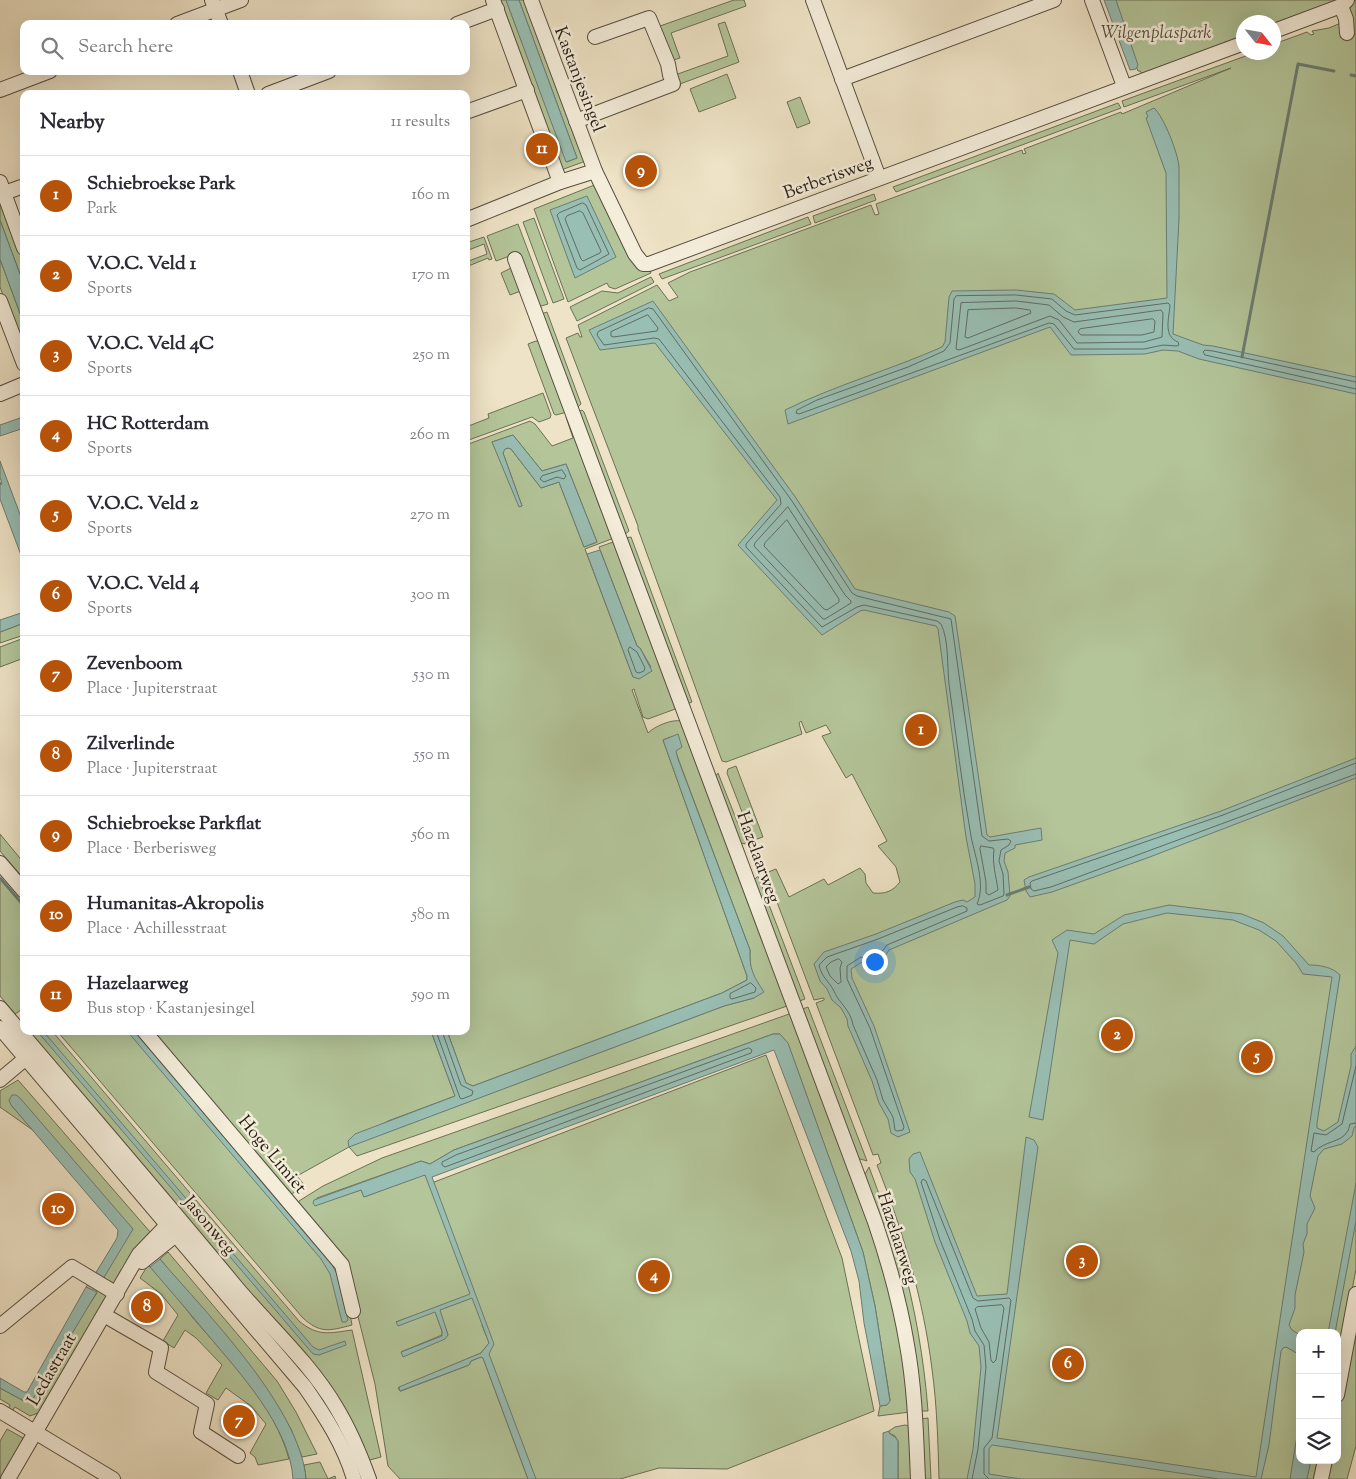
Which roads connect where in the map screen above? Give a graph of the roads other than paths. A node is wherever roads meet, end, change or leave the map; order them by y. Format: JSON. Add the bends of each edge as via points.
{"nodes":[{"id":1,"x":241,"y":0,"type":"edge"},
{"id":2,"x":531,"y":0,"type":"edge"},
{"id":3,"x":812,"y":0,"type":"edge"},
{"id":4,"x":1054,"y":0,"type":"edge"},
{"id":5,"x":1092,"y":0,"type":"edge"},
{"id":6,"x":1344,"y":3,"type":"edge"},
{"id":7,"x":214,"y":5,"type":"edge"},
{"id":8,"x":495,"y":5,"type":"edge"},
{"id":9,"x":186,"y":20,"type":"edge"},
{"id":10,"x":220,"y":20,"type":"edge"},
{"id":11,"x":465,"y":20,"type":"edge"},
{"id":12,"x":1281,"y":28,"type":"edge"},
{"id":13,"x":1347,"y":33,"type":"dead end"},
{"id":14,"x":595,"y":37,"type":"dead end"},
{"id":15,"x":1236,"y":46,"type":"edge"},
{"id":16,"x":39,"y":75,"type":"edge"},
{"id":17,"x":241,"y":75,"type":"edge"},
{"id":18,"x":318,"y":75,"type":"edge"},
{"id":19,"x":842,"y":79,"type":"junction"},
{"id":20,"x":1124,"y":86,"type":"junction"},
{"id":21,"x":0,"y":90,"type":"edge"},
{"id":22,"x":247,"y":90,"type":"edge"},
{"id":23,"x":279,"y":90,"type":"edge"},
{"id":24,"x":527,"y":90,"type":"junction"},
{"id":25,"x":470,"y":111,"type":"edge"},
{"id":26,"x":576,"y":121,"type":"junction"},
{"id":27,"x":595,"y":171,"type":"junction"},
{"id":28,"x":880,"y":178,"type":"junction"},
{"id":29,"x":560,"y":182,"type":"junction"},
{"id":30,"x":20,"y":186,"type":"edge"},
{"id":31,"x":2,"y":187,"type":"edge"},
{"id":32,"x":470,"y":218,"type":"edge"},
{"id":33,"x":20,"y":237,"type":"edge"},
{"id":34,"x":515,"y":259,"type":"dead end"},
{"id":35,"x":0,"y":301,"type":"edge"},
{"id":36,"x":20,"y":354,"type":"edge"},
{"id":37,"x":20,"y":386,"type":"edge"},
{"id":38,"x":0,"y":394,"type":"edge"},
{"id":39,"x":0,"y":863,"type":"edge"},
{"id":40,"x":20,"y":886,"type":"edge"},
{"id":41,"x":0,"y":1008,"type":"edge"},
{"id":42,"x":0,"y":1028,"type":"edge"},
{"id":43,"x":147,"y":1035,"type":"edge"},
{"id":44,"x":31,"y":1053,"type":"junction"},
{"id":45,"x":0,"y":1080,"type":"edge"},
{"id":46,"x":182,"y":1220,"type":"junction"},
{"id":47,"x":172,"y":1229,"type":"junction"},
{"id":48,"x":117,"y":1294,"type":"junction"},
{"id":49,"x":1356,"y":1294,"type":"edge"},
{"id":50,"x":353,"y":1312,"type":"dead end"},
{"id":51,"x":104,"y":1315,"type":"junction"},
{"id":52,"x":0,"y":1326,"type":"edge"},
{"id":53,"x":1341,"y":1375,"type":"edge"},
{"id":54,"x":0,"y":1412,"type":"edge"},
{"id":55,"x":36,"y":1432,"type":"junction"},
{"id":56,"x":238,"y":1456,"type":"dead end"},
{"id":57,"x":1324,"y":1464,"type":"edge"},
{"id":58,"x":8,"y":1479,"type":"edge"},
{"id":59,"x":113,"y":1479,"type":"edge"},
{"id":60,"x":354,"y":1479,"type":"edge"},
{"id":61,"x":369,"y":1479,"type":"edge"},
{"id":62,"x":918,"y":1479,"type":"edge"},
{"id":63,"x":1321,"y":1479,"type":"edge"}],
"edges":[{"from":1,"to":7,"type":"street"},
{"from":2,"to":26,"type":"street","name":"Kastanjesingel"},
{"from":3,"to":19,"type":"street"},
{"from":4,"to":19,"type":"street"},
{"from":5,"to":20,"type":"street"},
{"from":6,"to":12,"type":"street"},
{"from":6,"to":13,"type":"street"},
{"from":7,"to":9,"type":"street"},
{"from":7,"to":10,"type":"street"},
{"from":8,"to":11,"type":"street"},
{"from":8,"to":24,"type":"street"},
{"from":14,"to":26,"type":"street","via":[[650,18],[673,84]]},
{"from":15,"to":20,"type":"street","name":"Berberisweg"},
{"from":16,"to":21,"type":"street"},
{"from":17,"to":22,"type":"street"},
{"from":18,"to":23,"type":"street"},
{"from":19,"to":28,"type":"street"},
{"from":20,"to":28,"type":"street","name":"Berberisweg"},
{"from":24,"to":25,"type":"street"},
{"from":24,"to":29,"type":"street"},
{"from":26,"to":27,"type":"street","name":"Kastanjesingel"},
{"from":27,"to":28,"type":"street","name":"Berberisweg","via":[[635,254],[643,264]]},
{"from":27,"to":29,"type":"street"},
{"from":29,"to":32,"type":"street"},
{"from":30,"to":31,"type":"street"},
{"from":31,"to":33,"type":"street"},
{"from":34,"to":62,"type":"street","name":"Hazelaarweg","via":[[881,1239],[894,1280],[908,1346],[916,1418]]},
{"from":35,"to":36,"type":"street"},
{"from":37,"to":38,"type":"street"},
{"from":39,"to":40,"type":"street"},
{"from":41,"to":44,"type":"street","name":"Jasonweg"},
{"from":42,"to":44,"type":"street","name":"Jasonweg"},
{"from":43,"to":50,"type":"street","name":"Hoge Limiet","via":[[342,1265]]},
{"from":44,"to":45,"type":"street"},
{"from":44,"to":46,"type":"street","name":"Jasonweg"},
{"from":44,"to":47,"type":"street","name":"Jasonweg"},
{"from":46,"to":47,"type":"street"},
{"from":46,"to":61,"type":"street","name":"Jasonweg","via":[[321,1384],[351,1434]]},
{"from":47,"to":48,"type":"street","name":"Ledastraat","via":[[139,1254]]},
{"from":47,"to":60,"type":"street","name":"Jasonweg","via":[[306,1386],[341,1445]]},
{"from":48,"to":51,"type":"street","name":"Ledastraat"},
{"from":48,"to":52,"type":"street","via":[[72,1267]]},
{"from":49,"to":53,"type":"street"},
{"from":51,"to":55,"type":"street","name":"Ledastraat"},
{"from":51,"to":56,"type":"street","via":[[161,1348],[156,1372],[208,1404],[201,1432]]},
{"from":54,"to":55,"type":"street"},
{"from":55,"to":58,"type":"street","name":"Ledastraat"},
{"from":55,"to":59,"type":"street"},
{"from":57,"to":63,"type":"street"}]}
